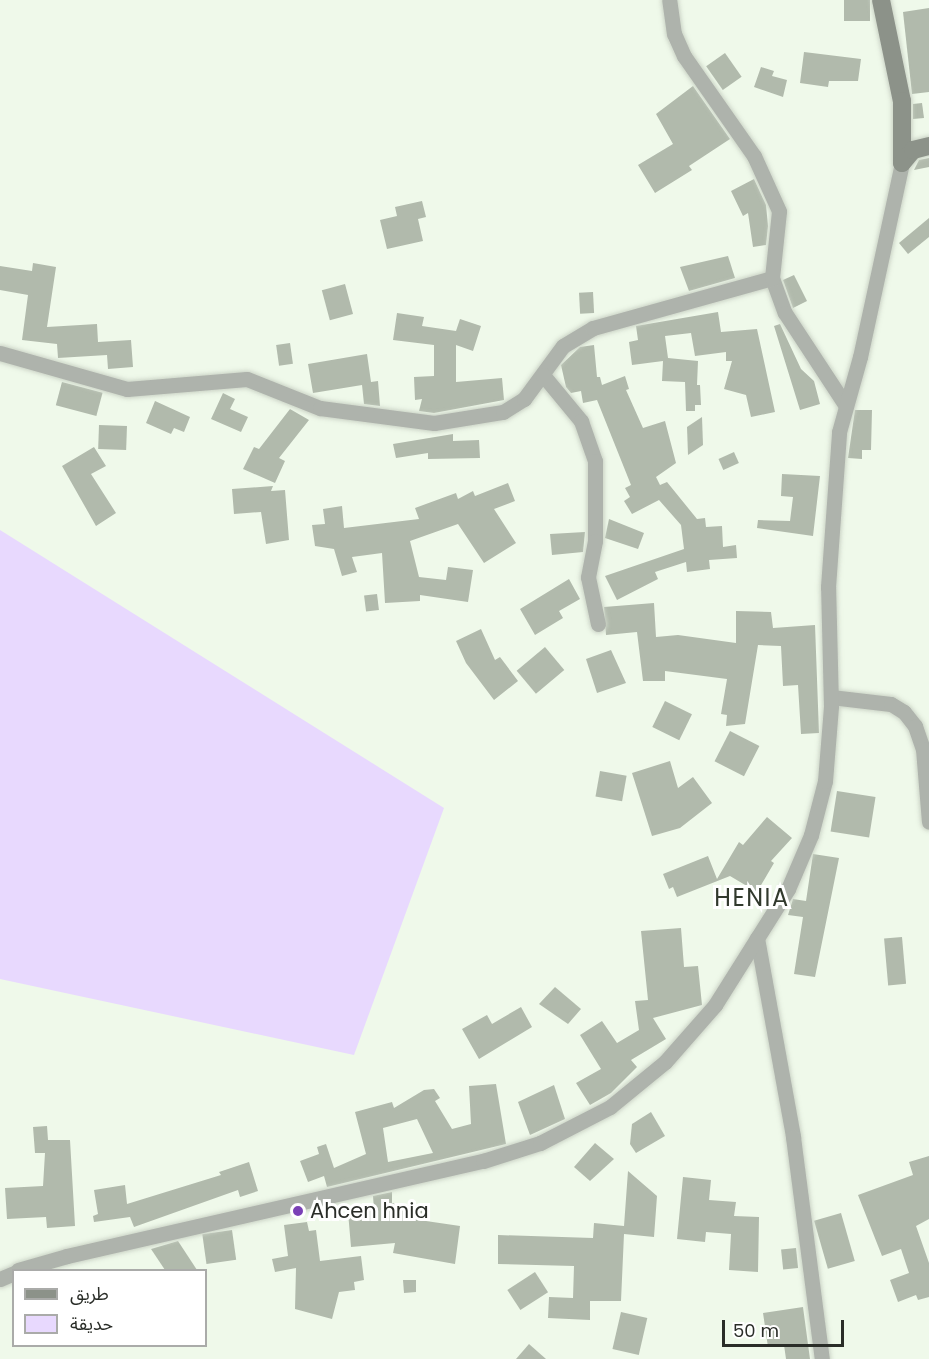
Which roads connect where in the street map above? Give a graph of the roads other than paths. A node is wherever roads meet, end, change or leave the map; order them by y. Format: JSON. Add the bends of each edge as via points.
{"nodes":[{"id":1,"x":669,"y":0,"type":"edge"},
{"id":2,"x":881,"y":0,"type":"edge"},
{"id":3,"x":929,"y":146,"type":"edge"},
{"id":4,"x":902,"y":163,"type":"junction"},
{"id":5,"x":772,"y":278,"type":"junction"},
{"id":6,"x":0,"y":353,"type":"edge"},
{"id":7,"x":543,"y":375,"type":"junction"},
{"id":8,"x":846,"y":406,"type":"junction"},
{"id":9,"x":598,"y":624,"type":"dead end"},
{"id":10,"x":831,"y":697,"type":"junction"},
{"id":11,"x":929,"y":822,"type":"edge"},
{"id":12,"x":757,"y":938,"type":"junction"},
{"id":13,"x":22,"y":1269,"type":"edge"},
{"id":14,"x":822,"y":1359,"type":"edge"}],
"edges":[{"from":1,"to":5,"type":"street","via":[[674,34],[684,56],[754,156],[779,211]]},
{"from":2,"to":4,"type":"street","via":[[902,101]]},
{"from":3,"to":4,"type":"street","via":[[913,150]]},
{"from":4,"to":8,"type":"street"},
{"from":5,"to":7,"type":"street","via":[[594,328],[563,346]]},
{"from":5,"to":8,"type":"street","via":[[785,313]]},
{"from":6,"to":7,"type":"street","via":[[127,389],[247,380],[320,408],[434,423],[503,412],[524,399]]},
{"from":7,"to":9,"type":"street","via":[[581,421],[595,460],[595,541],[588,577]]},
{"from":8,"to":10,"type":"street","via":[[838,432],[832,498],[828,586]]},
{"from":10,"to":11,"type":"street","via":[[891,704],[915,726],[923,749]]},
{"from":10,"to":12,"type":"street","via":[[825,781],[811,835],[788,889]]},
{"from":12,"to":13,"type":"street","via":[[715,1005],[664,1062],[610,1107],[540,1143],[483,1161]]},
{"from":12,"to":14,"type":"street","via":[[793,1137]]}]}
